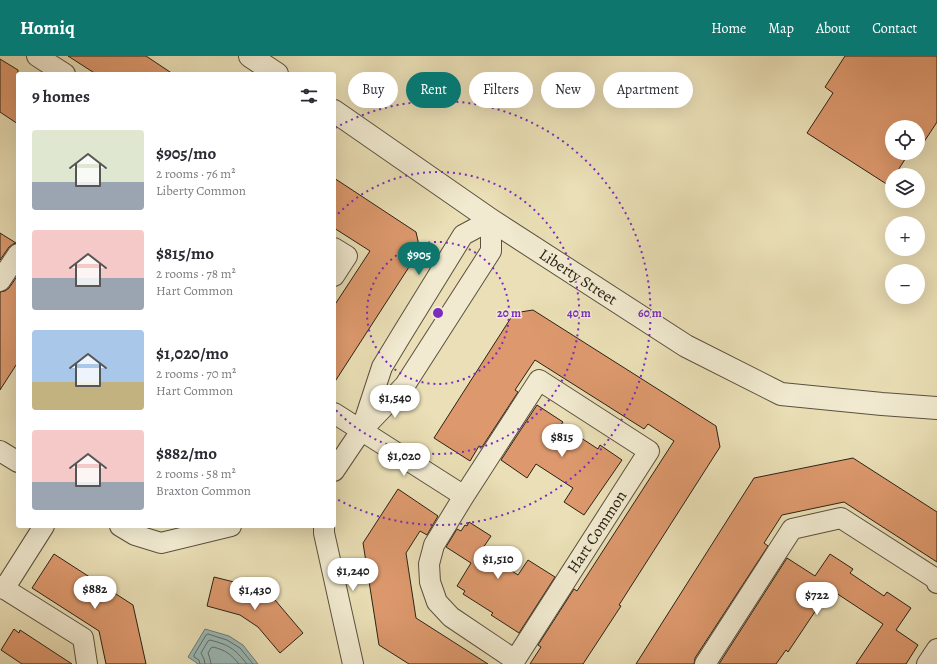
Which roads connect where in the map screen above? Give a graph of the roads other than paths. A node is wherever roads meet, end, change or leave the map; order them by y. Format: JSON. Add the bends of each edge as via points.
{"nodes":[{"id":1,"x":37,"y":56,"type":"edge"},
{"id":2,"x":250,"y":56,"type":"edge"},
{"id":3,"x":62,"y":72,"type":"edge"},
{"id":4,"x":274,"y":72,"type":"edge"},
{"id":5,"x":336,"y":113,"type":"edge"},
{"id":6,"x":491,"y":220,"type":"junction"},
{"id":7,"x":336,"y":249,"type":"edge"},
{"id":8,"x":16,"y":257,"type":"edge"},
{"id":9,"x":336,"y":273,"type":"edge"},
{"id":10,"x":0,"y":282,"type":"edge"},
{"id":11,"x":402,"y":334,"type":"junction"},
{"id":12,"x":427,"y":350,"type":"junction"},
{"id":13,"x":937,"y":408,"type":"edge"},
{"id":14,"x":336,"y":414,"type":"edge"},
{"id":15,"x":361,"y":431,"type":"junction"},
{"id":16,"x":0,"y":451,"type":"edge"},
{"id":17,"x":16,"y":461,"type":"edge"},
{"id":18,"x":336,"y":468,"type":"edge"},
{"id":19,"x":464,"y":496,"type":"junction"},
{"id":20,"x":43,"y":528,"type":"edge"},
{"id":21,"x":123,"y":528,"type":"edge"},
{"id":22,"x":223,"y":528,"type":"edge"},
{"id":23,"x":324,"y":528,"type":"edge"},
{"id":24,"x":937,"y":583,"type":"edge"},
{"id":25,"x":2,"y":587,"type":"edge"},
{"id":26,"x":937,"y":649,"type":"edge"},
{"id":27,"x":88,"y":664,"type":"edge"},
{"id":28,"x":353,"y":664,"type":"edge"},
{"id":29,"x":705,"y":664,"type":"edge"},
{"id":30,"x":927,"y":664,"type":"edge"}],
"edges":[{"from":1,"to":3,"type":"street"},
{"from":2,"to":4,"type":"street"},
{"from":5,"to":6,"type":"street","name":"Liberty Street"},
{"from":6,"to":11,"type":"street","via":[[464,235]]},
{"from":6,"to":12,"type":"street","via":[[491,251]]},
{"from":6,"to":13,"type":"street","name":"Liberty Street","via":[[686,346],[781,394]]},
{"from":7,"to":9,"type":"street","via":[[347,256]]},
{"from":8,"to":10,"type":"street"},
{"from":11,"to":12,"type":"street"},
{"from":11,"to":15,"type":"street","via":[[382,368]]},
{"from":12,"to":15,"type":"street","via":[[405,386]]},
{"from":14,"to":15,"type":"street"},
{"from":15,"to":18,"type":"street"},
{"from":15,"to":19,"type":"street"},
{"from":16,"to":17,"type":"street"},
{"from":19,"to":19,"type":"street","name":"Hart Common","via":[[434,545],[429,564],[430,582],[437,602],[451,617],[515,660],[649,451],[539,380]]},
{"from":20,"to":25,"type":"street"},
{"from":21,"to":22,"type":"street","via":[[135,535],[161,543]]},
{"from":23,"to":28,"type":"street"},
{"from":24,"to":29,"type":"street","via":[[936,579],[841,518],[792,529]]},
{"from":25,"to":27,"type":"street","via":[[83,638]]},
{"from":26,"to":30,"type":"street"}]}
